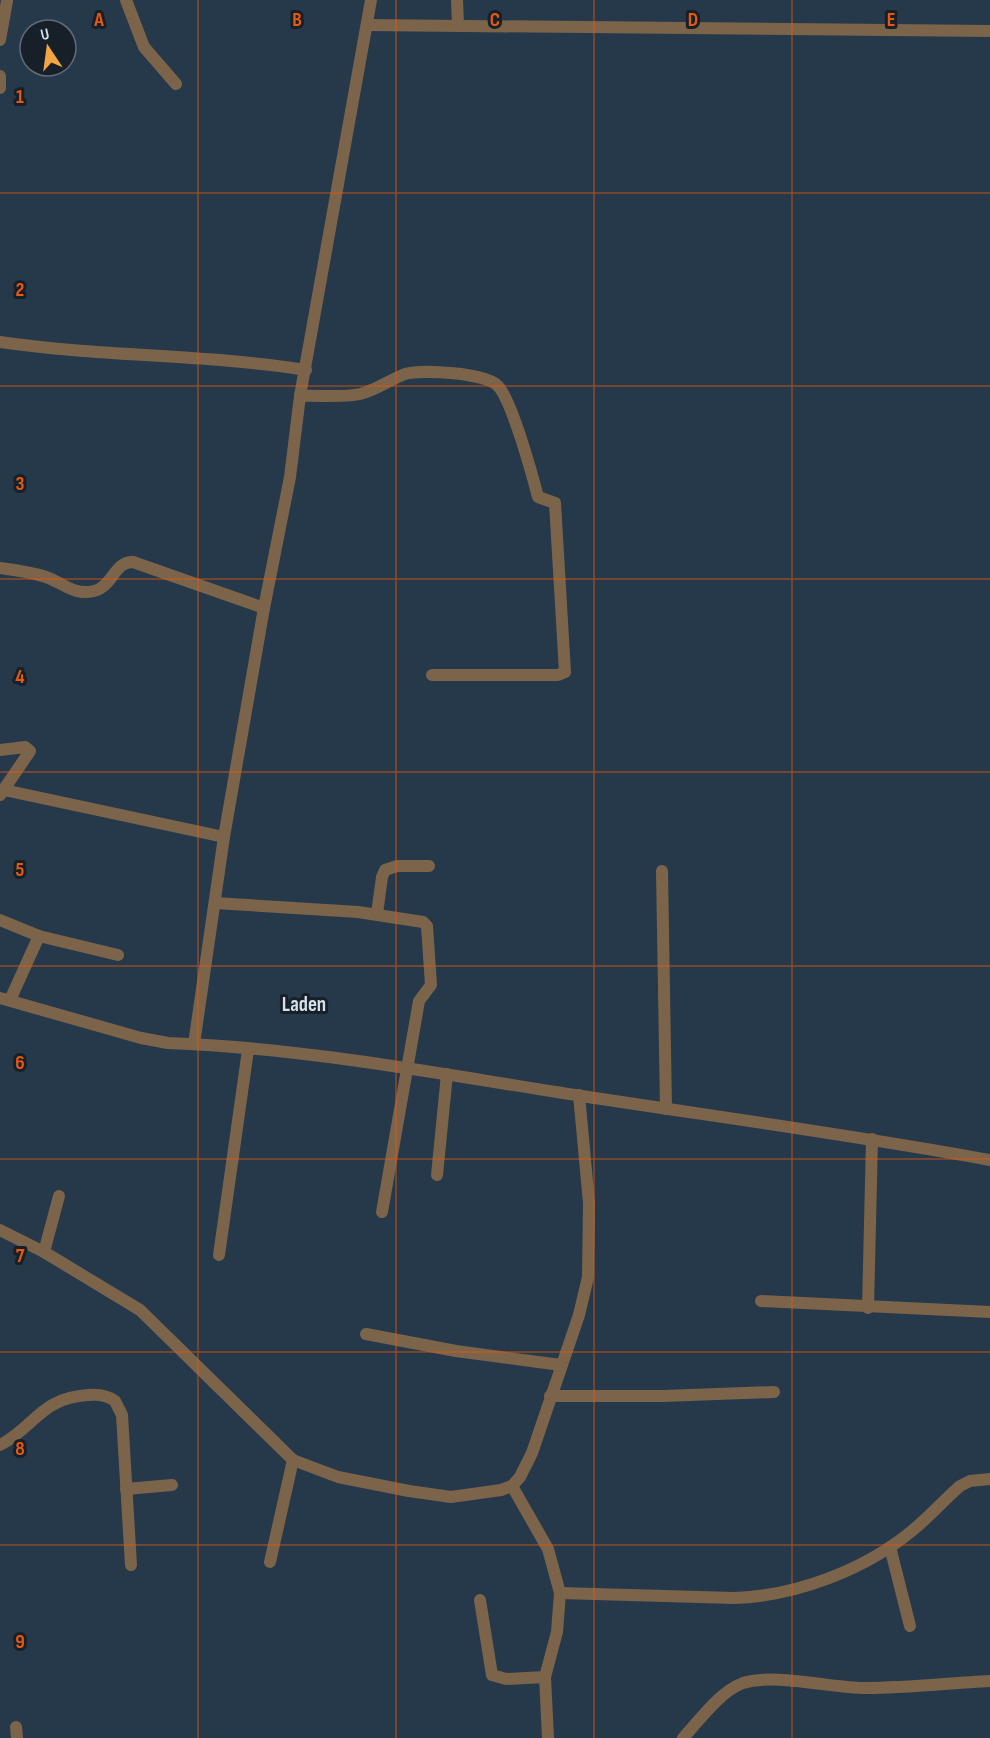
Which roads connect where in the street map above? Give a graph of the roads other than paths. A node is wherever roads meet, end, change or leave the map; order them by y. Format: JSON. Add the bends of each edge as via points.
{"nodes":[{"id":1,"x":7,"y":0,"type":"edge"},
{"id":2,"x":126,"y":0,"type":"edge"},
{"id":3,"x":371,"y":0,"type":"edge"},
{"id":4,"x":457,"y":0,"type":"edge"},
{"id":5,"x":0,"y":6,"type":"edge"},
{"id":6,"x":367,"y":25,"type":"junction"},
{"id":7,"x":458,"y":26,"type":"junction"},
{"id":8,"x":990,"y":31,"type":"edge"},
{"id":9,"x":0,"y":40,"type":"edge"},
{"id":10,"x":0,"y":76,"type":"edge"},
{"id":11,"x":176,"y":84,"type":"dead end"},
{"id":12,"x":0,"y":88,"type":"edge"},
{"id":13,"x":0,"y":342,"type":"edge"},
{"id":14,"x":306,"y":370,"type":"junction"},
{"id":15,"x":300,"y":396,"type":"junction"},
{"id":16,"x":0,"y":568,"type":"edge"},
{"id":17,"x":264,"y":608,"type":"junction"},
{"id":18,"x":432,"y":675,"type":"dead end"},
{"id":19,"x":0,"y":750,"type":"edge"},
{"id":20,"x":2,"y":793,"type":"edge"},
{"id":21,"x":224,"y":837,"type":"junction"},
{"id":22,"x":429,"y":866,"type":"dead end"},
{"id":23,"x":663,"y":871,"type":"dead end"},
{"id":24,"x":215,"y":903,"type":"junction"},
{"id":25,"x":377,"y":914,"type":"junction"},
{"id":26,"x":0,"y":921,"type":"edge"},
{"id":27,"x":39,"y":936,"type":"junction"},
{"id":28,"x":118,"y":955,"type":"dead end"},
{"id":29,"x":5,"y":999,"type":"edge"},
{"id":30,"x":194,"y":1044,"type":"junction"},
{"id":31,"x":248,"y":1050,"type":"junction"},
{"id":32,"x":405,"y":1067,"type":"junction"},
{"id":33,"x":447,"y":1074,"type":"junction"},
{"id":34,"x":579,"y":1095,"type":"junction"},
{"id":35,"x":666,"y":1109,"type":"junction"},
{"id":36,"x":872,"y":1139,"type":"junction"},
{"id":37,"x":990,"y":1160,"type":"edge"},
{"id":38,"x":437,"y":1175,"type":"dead end"},
{"id":39,"x":59,"y":1196,"type":"dead end"},
{"id":40,"x":382,"y":1212,"type":"dead end"},
{"id":41,"x":0,"y":1230,"type":"edge"},
{"id":42,"x":44,"y":1252,"type":"junction"},
{"id":43,"x":219,"y":1255,"type":"dead end"},
{"id":44,"x":761,"y":1301,"type":"dead end"},
{"id":45,"x":868,"y":1308,"type":"junction"},
{"id":46,"x":990,"y":1312,"type":"edge"},
{"id":47,"x":366,"y":1334,"type":"dead end"},
{"id":48,"x":561,"y":1365,"type":"junction"},
{"id":49,"x":774,"y":1392,"type":"dead end"},
{"id":50,"x":550,"y":1396,"type":"junction"},
{"id":51,"x":0,"y":1445,"type":"edge"},
{"id":52,"x":293,"y":1460,"type":"junction"},
{"id":53,"x":990,"y":1479,"type":"edge"},
{"id":54,"x":172,"y":1485,"type":"dead end"},
{"id":55,"x":512,"y":1486,"type":"junction"},
{"id":56,"x":126,"y":1489,"type":"junction"},
{"id":57,"x":890,"y":1547,"type":"junction"},
{"id":58,"x":270,"y":1562,"type":"dead end"},
{"id":59,"x":130,"y":1565,"type":"dead end"},
{"id":60,"x":560,"y":1593,"type":"junction"},
{"id":61,"x":480,"y":1600,"type":"dead end"},
{"id":62,"x":910,"y":1626,"type":"dead end"},
{"id":63,"x":545,"y":1677,"type":"junction"},
{"id":64,"x":990,"y":1682,"type":"edge"},
{"id":65,"x":548,"y":1738,"type":"edge"},
{"id":66,"x":682,"y":1738,"type":"edge"}],
"edges":[{"from":1,"to":5,"type":"street"},
{"from":1,"to":9,"type":"street"},
{"from":2,"to":11,"type":"street","via":[[144,46]]},
{"from":3,"to":6,"type":"street"},
{"from":4,"to":7,"type":"street"},
{"from":6,"to":7,"type":"street"},
{"from":6,"to":14,"type":"street"},
{"from":7,"to":8,"type":"street"},
{"from":10,"to":12,"type":"street"},
{"from":13,"to":14,"type":"street","via":[[257,362]]},
{"from":14,"to":15,"type":"street"},
{"from":15,"to":17,"type":"street","via":[[290,477]]},
{"from":15,"to":18,"type":"street","via":[[356,395],[417,372],[488,379],[501,389],[538,497],[555,503],[565,672]]},
{"from":16,"to":17,"type":"street","via":[[46,577],[70,590],[86,593],[103,589],[123,564],[133,562]]},
{"from":17,"to":21,"type":"street"},
{"from":19,"to":20,"type":"street","via":[[25,747],[30,751]]},
{"from":20,"to":21,"type":"street"},
{"from":21,"to":24,"type":"street"},
{"from":22,"to":25,"type":"street","via":[[385,870]]},
{"from":23,"to":35,"type":"street"},
{"from":24,"to":25,"type":"street"},
{"from":24,"to":30,"type":"street"},
{"from":25,"to":32,"type":"street","via":[[428,926],[432,985],[419,1001]]},
{"from":26,"to":27,"type":"street"},
{"from":27,"to":28,"type":"street"},
{"from":27,"to":29,"type":"street"},
{"from":29,"to":30,"type":"street","via":[[141,1038]]},
{"from":30,"to":31,"type":"street"},
{"from":31,"to":32,"type":"street"},
{"from":31,"to":43,"type":"street"},
{"from":32,"to":33,"type":"street"},
{"from":32,"to":40,"type":"street"},
{"from":33,"to":34,"type":"street"},
{"from":33,"to":38,"type":"street"},
{"from":34,"to":35,"type":"street"},
{"from":34,"to":48,"type":"street","via":[[589,1203],[588,1277]]},
{"from":35,"to":36,"type":"street"},
{"from":36,"to":37,"type":"street"},
{"from":36,"to":45,"type":"street"},
{"from":39,"to":42,"type":"street"},
{"from":41,"to":42,"type":"street"},
{"from":42,"to":52,"type":"street","via":[[140,1310]]},
{"from":44,"to":45,"type":"street"},
{"from":45,"to":46,"type":"street"},
{"from":47,"to":48,"type":"street"},
{"from":48,"to":50,"type":"street"},
{"from":49,"to":50,"type":"street"},
{"from":50,"to":55,"type":"street","via":[[532,1453]]},
{"from":51,"to":56,"type":"street","via":[[53,1403],[81,1395],[109,1397],[120,1406],[122,1414]]},
{"from":52,"to":55,"type":"street","via":[[338,1477],[451,1497]]},
{"from":52,"to":58,"type":"street"},
{"from":53,"to":57,"type":"street","via":[[960,1486]]},
{"from":54,"to":56,"type":"street"},
{"from":55,"to":60,"type":"street","via":[[548,1549]]},
{"from":56,"to":59,"type":"street"},
{"from":57,"to":60,"type":"street","via":[[825,1579],[759,1597]]},
{"from":57,"to":62,"type":"street"},
{"from":60,"to":63,"type":"street","via":[[557,1632]]},
{"from":61,"to":63,"type":"street","via":[[492,1675],[506,1679]]},
{"from":63,"to":65,"type":"street"},
{"from":64,"to":66,"type":"street","via":[[866,1688],[784,1681],[745,1683],[719,1699]]}]}
